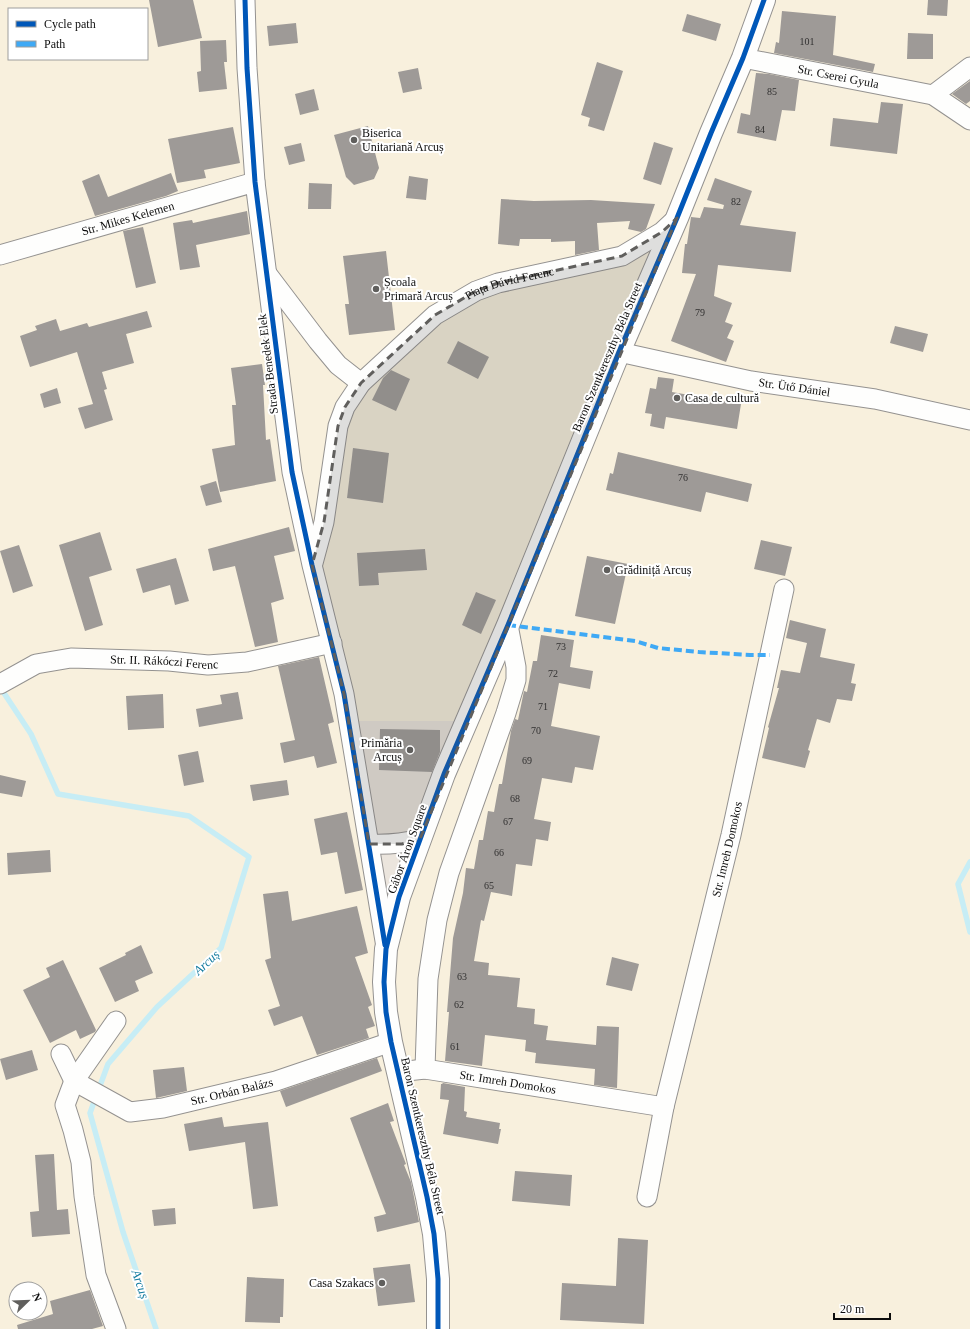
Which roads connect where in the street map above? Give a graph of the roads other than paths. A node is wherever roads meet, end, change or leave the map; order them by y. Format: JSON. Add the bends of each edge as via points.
{"nodes":[{"id":1,"x":245,"y":0,"type":"edge"},
{"id":2,"x":764,"y":0,"type":"edge"},
{"id":3,"x":743,"y":58,"type":"junction"},
{"id":4,"x":970,"y":67,"type":"edge"},
{"id":5,"x":933,"y":95,"type":"junction"},
{"id":6,"x":970,"y":120,"type":"edge"},
{"id":7,"x":255,"y":182,"type":"junction"},
{"id":8,"x":677,"y":218,"type":"junction"},
{"id":9,"x":0,"y":255,"type":"edge"},
{"id":10,"x":267,"y":274,"type":"junction"},
{"id":11,"x":619,"y":352,"type":"junction"},
{"id":12,"x":361,"y":383,"type":"junction"},
{"id":13,"x":970,"y":420,"type":"edge"},
{"id":14,"x":312,"y":565,"type":"junction"},
{"id":15,"x":784,"y":589,"type":"dead end"},
{"id":16,"x":508,"y":625,"type":"junction"},
{"id":17,"x":332,"y":643,"type":"junction"},
{"id":18,"x":1,"y":683,"type":"edge"},
{"id":19,"x":349,"y":720,"type":"joint"},
{"id":20,"x":467,"y":721,"type":"joint"},
{"id":21,"x":420,"y":839,"type":"junction"},
{"id":22,"x":369,"y":844,"type":"junction"},
{"id":23,"x":386,"y":949,"type":"junction"},
{"id":24,"x":116,"y":1021,"type":"dead end"},
{"id":25,"x":391,"y":1042,"type":"junction"},
{"id":26,"x":61,"y":1054,"type":"dead end"},
{"id":27,"x":425,"y":1069,"type":"junction"},
{"id":28,"x":398,"y":1072,"type":"junction"},
{"id":29,"x":74,"y":1081,"type":"junction"},
{"id":30,"x":664,"y":1107,"type":"junction"},
{"id":31,"x":646,"y":1197,"type":"dead end"},
{"id":32,"x":116,"y":1329,"type":"edge"},
{"id":33,"x":438,"y":1329,"type":"edge"}],
"edges":[{"from":1,"to":7,"type":"street","name":"Strada Benedek Elek"},
{"from":2,"to":3,"type":"street","name":"Baron Szentkereszthy Béla Street"},
{"from":3,"to":5,"type":"street","name":"Str. Cserei Gyula"},
{"from":3,"to":8,"type":"street","name":"Baron Szentkereszthy Béla Street"},
{"from":4,"to":5,"type":"street"},
{"from":5,"to":6,"type":"street","name":"Str. Cserei Gyula"},
{"from":7,"to":9,"type":"street","name":"Str. Mikes Kelemen"},
{"from":7,"to":10,"type":"street","name":"Strada Benedek Elek"},
{"from":8,"to":11,"type":"street","name":"Baron Szentkereszthy Béla Street"},
{"from":8,"to":12,"type":"street","name":"Piața Dávid Ferenc","via":[[662,232],[622,256],[498,283],[476,291],[435,315]]},
{"from":10,"to":12,"type":"street","via":[[338,365]]},
{"from":10,"to":14,"type":"street","name":"Strada Benedek Elek","via":[[292,472]]},
{"from":11,"to":13,"type":"street","name":"Str. Ütő Dániel","via":[[751,382],[875,400]]},
{"from":11,"to":16,"type":"street","name":"Baron Szentkereszthy Béla Street"},
{"from":12,"to":14,"type":"street","name":"Piața Dávid Ferenc","via":[[345,407],[338,426],[324,522]]},
{"from":14,"to":17,"type":"street","name":"Strada Benedek Elek"},
{"from":15,"to":30,"type":"street","name":"Str. Imreh Domokos","via":[[731,835]]},
{"from":16,"to":20,"type":"street","name":"Baron Szentkereszthy Béla Street"},
{"from":16,"to":27,"type":"street","via":[[516,680],[449,873],[437,920],[428,979]]},
{"from":17,"to":18,"type":"street","name":"Str. II. Rákóczi Ferenc","via":[[246,662],[208,665],[71,658],[36,664]]},
{"from":17,"to":19,"type":"street","name":"Strada Benedek Elek"},
{"from":19,"to":22,"type":"street","name":"Gábor Áron Square"},
{"from":20,"to":21,"type":"street","name":"Gábor Áron Square"},
{"from":21,"to":22,"type":"street","via":[[402,844]]},
{"from":21,"to":23,"type":"street","name":"Gábor Áron Square","via":[[399,898]]},
{"from":22,"to":23,"type":"street","name":"Gábor Áron Square"},
{"from":23,"to":25,"type":"street","name":"Baron Szentkereszthy Béla Street","via":[[384,982]]},
{"from":24,"to":29,"type":"street"},
{"from":25,"to":28,"type":"street","name":"Baron Szentkereszthy Béla Street"},
{"from":25,"to":29,"type":"street","name":"Str. Orbán Balázs","via":[[276,1081],[163,1108],[130,1112]]},
{"from":26,"to":29,"type":"street"},
{"from":27,"to":28,"type":"street","name":"Str. Imreh Domokos"},
{"from":27,"to":30,"type":"street","name":"Str. Imreh Domokos"},
{"from":28,"to":33,"type":"street","name":"Baron Szentkereszthy Béla Street","via":[[434,1234],[438,1279]]},
{"from":29,"to":32,"type":"street","via":[[65,1105],[82,1162],[84,1196],[96,1275]]},
{"from":30,"to":31,"type":"street","name":"Str. Imreh Domokos"}]}
